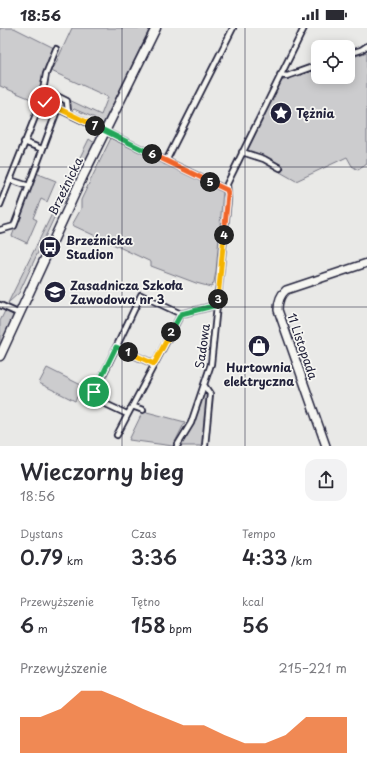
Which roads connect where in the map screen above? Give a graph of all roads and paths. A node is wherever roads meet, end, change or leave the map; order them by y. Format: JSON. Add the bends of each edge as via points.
{"nodes":[{"id":1,"x":156,"y":28,"type":"edge"},
{"id":2,"x":232,"y":28,"type":"edge"},
{"id":3,"x":304,"y":28,"type":"edge"},
{"id":4,"x":367,"y":46,"type":"edge"},
{"id":5,"x":56,"y":49,"type":"dead end"},
{"id":6,"x":355,"y":52,"type":"edge"},
{"id":7,"x":311,"y":67,"type":"edge"},
{"id":8,"x":280,"y":75,"type":"junction"},
{"id":9,"x":43,"y":89,"type":"junction"},
{"id":10,"x":40,"y":102,"type":"junction"},
{"id":11,"x":58,"y":108,"type":"junction"},
{"id":12,"x":68,"y":113,"type":"junction"},
{"id":13,"x":105,"y":132,"type":"junction"},
{"id":14,"x":24,"y":142,"type":"junction"},
{"id":15,"x":42,"y":149,"type":"junction"},
{"id":16,"x":242,"y":152,"type":"junction"},
{"id":17,"x":166,"y":161,"type":"junction"},
{"id":18,"x":280,"y":168,"type":"dead end"},
{"id":19,"x":10,"y":180,"type":"junction"},
{"id":20,"x":29,"y":186,"type":"junction"},
{"id":21,"x":227,"y":190,"type":"junction"},
{"id":22,"x":0,"y":205,"type":"edge"},
{"id":23,"x":0,"y":230,"type":"edge"},
{"id":24,"x":367,"y":263,"type":"edge"},
{"id":25,"x":0,"y":305,"type":"edge"},
{"id":26,"x":217,"y":305,"type":"junction"},
{"id":27,"x":20,"y":314,"type":"junction"},
{"id":28,"x":181,"y":314,"type":"junction"},
{"id":29,"x":116,"y":347,"type":"junction"},
{"id":30,"x":0,"y":356,"type":"edge"},
{"id":31,"x":154,"y":364,"type":"junction"},
{"id":32,"x":204,"y":385,"type":"junction"},
{"id":33,"x":132,"y":406,"type":"junction"},
{"id":34,"x":143,"y":410,"type":"dead end"},
{"id":35,"x":127,"y":414,"type":"junction"},
{"id":36,"x":117,"y":435,"type":"dead end"},
{"id":37,"x":177,"y":446,"type":"edge"},
{"id":38,"x":205,"y":446,"type":"edge"},
{"id":39,"x":326,"y":446,"type":"edge"}],
"edges":[{"from":1,"to":13,"type":"main road","name":"Brzeźnicka"},
{"from":2,"to":17,"type":"street"},
{"from":3,"to":8,"type":"street","name":"Sadowa"},
{"from":4,"to":6,"type":"street"},
{"from":5,"to":9,"type":"street"},
{"from":7,"to":8,"type":"street","via":[[287,76]]},
{"from":8,"to":16,"type":"street","name":"Sadowa"},
{"from":9,"to":10,"type":"street"},
{"from":9,"to":12,"type":"street","via":[[67,101]]},
{"from":10,"to":11,"type":"street"},
{"from":10,"to":14,"type":"street"},
{"from":11,"to":12,"type":"street"},
{"from":11,"to":15,"type":"street"},
{"from":12,"to":13,"type":"street"},
{"from":13,"to":17,"type":"street"},
{"from":13,"to":27,"type":"main road","name":"Brzeźnicka"},
{"from":14,"to":15,"type":"street"},
{"from":14,"to":19,"type":"street"},
{"from":15,"to":20,"type":"street"},
{"from":16,"to":18,"type":"street","via":[[264,159]]},
{"from":16,"to":21,"type":"street","name":"Sadowa","via":[[230,175]]},
{"from":17,"to":21,"type":"street"},
{"from":19,"to":20,"type":"street"},
{"from":19,"to":22,"type":"street"},
{"from":20,"to":23,"type":"street","via":[[14,226]]},
{"from":21,"to":26,"type":"street","name":"Sadowa"},
{"from":24,"to":39,"type":"street","name":"11 Listopada","via":[[286,290],[278,303],[278,310]]},
{"from":25,"to":27,"type":"street"},
{"from":26,"to":28,"type":"street"},
{"from":26,"to":32,"type":"street","name":"Sadowa","via":[[211,364]]},
{"from":27,"to":30,"type":"main road","name":"Brzeźnicka"},
{"from":28,"to":29,"type":"street","via":[[141,295]]},
{"from":28,"to":31,"type":"street"},
{"from":29,"to":31,"type":"street"},
{"from":29,"to":35,"type":"street","via":[[93,396]]},
{"from":31,"to":33,"type":"street"},
{"from":32,"to":37,"type":"street","name":"Sadowa","via":[[190,423]]},
{"from":32,"to":38,"type":"street","name":"Sadowa","via":[[210,394]]},
{"from":33,"to":34,"type":"street"},
{"from":33,"to":35,"type":"street"},
{"from":35,"to":36,"type":"street"}]}
